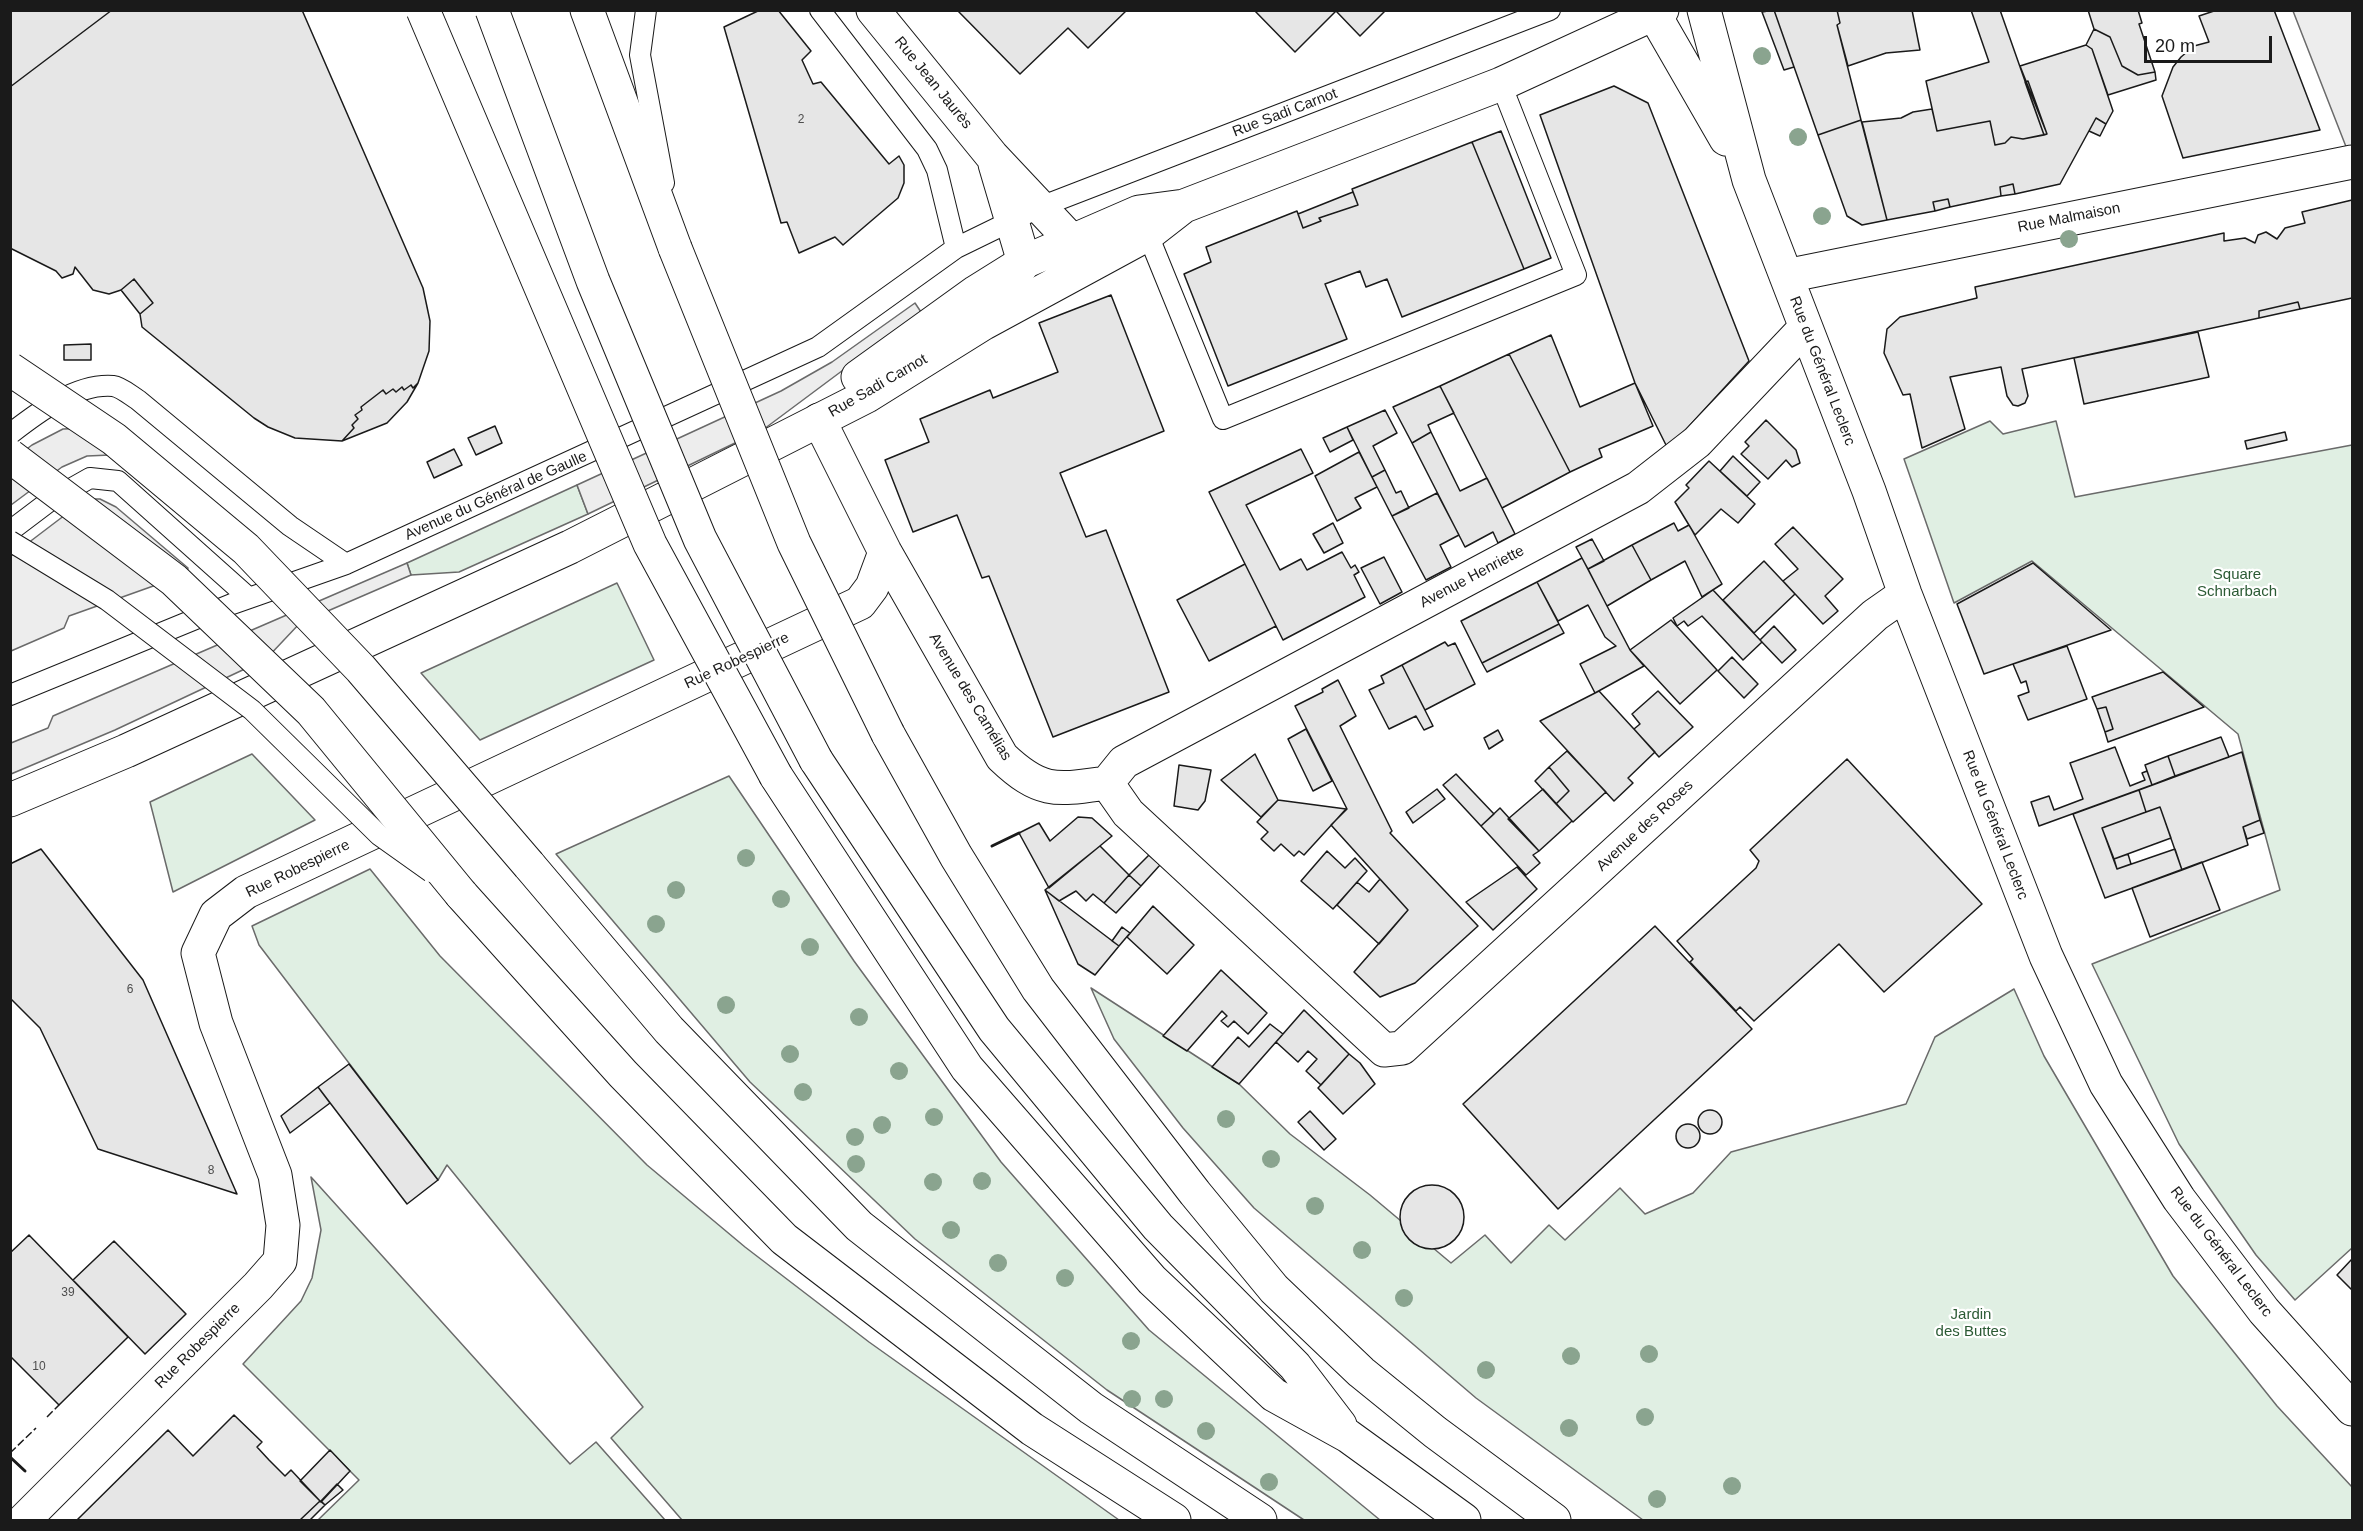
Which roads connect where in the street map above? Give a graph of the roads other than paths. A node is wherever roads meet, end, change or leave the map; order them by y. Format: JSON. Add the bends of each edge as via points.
{"nodes":[{"id":1,"x":423,"y":10,"type":"edge"},
{"id":2,"x":492,"y":10,"type":"edge"},
{"id":3,"x":587,"y":10,"type":"edge"},
{"id":4,"x":646,"y":10,"type":"edge"},
{"id":5,"x":820,"y":10,"type":"edge"},
{"id":6,"x":873,"y":10,"type":"edge"},
{"id":7,"x":1550,"y":10,"type":"edge"},
{"id":8,"x":1704,"y":10,"type":"edge"},
{"id":9,"x":1652,"y":11,"type":"edge"},
{"id":10,"x":1501,"y":84,"type":"junction"},
{"id":11,"x":2352,"y":162,"type":"edge"},
{"id":12,"x":1749,"y":180,"type":"junction"},
{"id":13,"x":1025,"y":213,"type":"junction"},
{"id":14,"x":1143,"y":223,"type":"junction"},
{"id":15,"x":1071,"y":240,"type":"junction"},
{"id":16,"x":675,"y":248,"type":"junction"},
{"id":17,"x":956,"y":248,"type":"junction"},
{"id":18,"x":1024,"y":262,"type":"junction"},
{"id":19,"x":1786,"y":276,"type":"junction"},
{"id":20,"x":984,"y":323,"type":"junction"},
{"id":21,"x":1805,"y":328,"type":"junction"},
{"id":22,"x":10,"y":369,"type":"edge"},
{"id":23,"x":819,"y":420,"type":"junction"},
{"id":24,"x":10,"y":434,"type":"edge"},
{"id":25,"x":10,"y":456,"type":"edge"},
{"id":26,"x":10,"y":531,"type":"edge"},
{"id":27,"x":10,"y":541,"type":"edge"},
{"id":28,"x":885,"y":552,"type":"junction"},
{"id":29,"x":346,"y":564,"type":"junction"},
{"id":30,"x":1905,"y":594,"type":"junction"},
{"id":31,"x":249,"y":598,"type":"junction"},
{"id":32,"x":10,"y":696,"type":"edge"},
{"id":33,"x":1107,"y":783,"type":"junction"},
{"id":34,"x":10,"y":800,"type":"edge"},
{"id":35,"x":461,"y":894,"type":"junction"},
{"id":36,"x":2352,"y":1409,"type":"edge"},
{"id":37,"x":1348,"y":1436,"type":"junction"},
{"id":38,"x":24,"y":1521,"type":"edge"},
{"id":39,"x":1174,"y":1521,"type":"edge"},
{"id":40,"x":1260,"y":1521,"type":"edge"},
{"id":41,"x":1464,"y":1521,"type":"edge"},
{"id":42,"x":1554,"y":1521,"type":"edge"}],
"edges":[{"from":1,"to":37,"type":"main road","bridge":true,"via":[[650,544],[776,776],[967,1068],[1152,1280],[1274,1395]]},
{"from":2,"to":37,"type":"main road","bridge":true,"via":[[593,281],[700,539],[816,760],[994,1029],[1158,1227],[1295,1366]]},
{"from":3,"to":16,"type":"main road"},
{"from":4,"to":16,"type":"lane","via":[[640,55]]},
{"from":5,"to":17,"type":"lane","via":[[927,149],[937,170]]},
{"from":6,"to":13,"type":"main road","name":"Rue Jean Jaurès","via":[[992,156]]},
{"from":7,"to":13,"type":"lane","name":"Rue Sadi Carnot"},
{"from":8,"to":12,"type":"main road","name":"Rue du Général Leclerc"},
{"from":9,"to":10,"type":"main road","name":"Rue Sadi Carnot"},
{"from":9,"to":12,"type":"main road","name":"Rue du Général Leclerc"},
{"from":10,"to":14,"type":"main road","name":"Rue Sadi Carnot"},
{"from":10,"to":14,"type":"lane","via":[[1575,275],[1223,420]]},
{"from":11,"to":19,"type":"main road","name":"Rue Malmaison"},
{"from":12,"to":19,"type":"main road","name":"Rue du Général Leclerc"},
{"from":13,"to":15,"type":"main road","name":"Rue Jean Jaurès"},
{"from":13,"to":17,"type":"lane","name":"Rue Sadi Carnot"},
{"from":13,"to":18,"type":"main road","name":"Rue Jean Jaurès"},
{"from":14,"to":15,"type":"main road","name":"Rue Sadi Carnot"},
{"from":14,"to":20,"type":"main road","name":"Rue Sadi Carnot"},
{"from":15,"to":18,"type":"main road","name":"Rue Sadi Carnot"},
{"from":16,"to":42,"type":"main road","bridge":true,"via":[[794,543],[888,734],[956,856],[1038,989],[1274,1289],[1361,1372]]},
{"from":17,"to":29,"type":"lane","name":"Avenue du Général de Gaulle","via":[[818,347]]},
{"from":18,"to":20,"type":"main road"},
{"from":18,"to":23,"type":"main road","name":"Rue Sadi Carnot","via":[[843,388]]},
{"from":19,"to":21,"type":"main road","name":"Rue du Général Leclerc"},
{"from":20,"to":23,"type":"main road","name":"Rue Sadi Carnot","via":[[867,396]]},
{"from":21,"to":30,"type":"main road","name":"Rue du Général Leclerc"},
{"from":21,"to":33,"type":"main road","name":"Avenue Henriette","via":[[1697,442],[1638,488],[1124,762]]},
{"from":22,"to":40,"type":"main road","bridge":true,"via":[[114,439],[246,549],[362,669],[669,1030],[859,1226],[1091,1408]]},
{"from":23,"to":28,"type":"main road","name":"Avenue des Camélias"},
{"from":23,"to":34,"type":"main road","via":[[570,547],[126,751]]},
{"from":24,"to":29,"type":"lane","via":[[36,414],[84,390],[113,386],[138,400],[290,526]]},
{"from":25,"to":35,"type":"main road","bridge":true,"via":[[174,580],[310,711]]},
{"from":26,"to":31,"type":"lane","via":[[51,500],[90,478],[118,481]]},
{"from":27,"to":35,"type":"lane","bridge":true,"via":[[107,600],[252,710],[379,836]]},
{"from":28,"to":33,"type":"main road","name":"Avenue des Camélias","via":[[1002,757],[1025,779],[1049,787]]},
{"from":28,"to":38,"type":"main road","name":"Rue Robespierre","via":[[872,587],[860,603],[246,892],[216,915],[198,953],[216,1023],[275,1175],[283,1225],[279,1261]]},
{"from":29,"to":31,"type":"lane","name":"Avenue du Général de Gaulle"},
{"from":30,"to":33,"type":"main road","name":"Avenue des Roses","via":[[1875,615],[1402,1048],[1384,1050],[1128,813]]},
{"from":30,"to":36,"type":"main road","name":"Rue du Général Leclerc","via":[[2046,956],[2106,1084],[2179,1199],[2264,1311]]},
{"from":31,"to":32,"type":"lane","name":"Avenue du Général de Gaulle"},
{"from":35,"to":39,"type":"main road","via":[[623,1074],[784,1239],[1032,1429]]},
{"from":37,"to":41,"type":"main road"}]}
